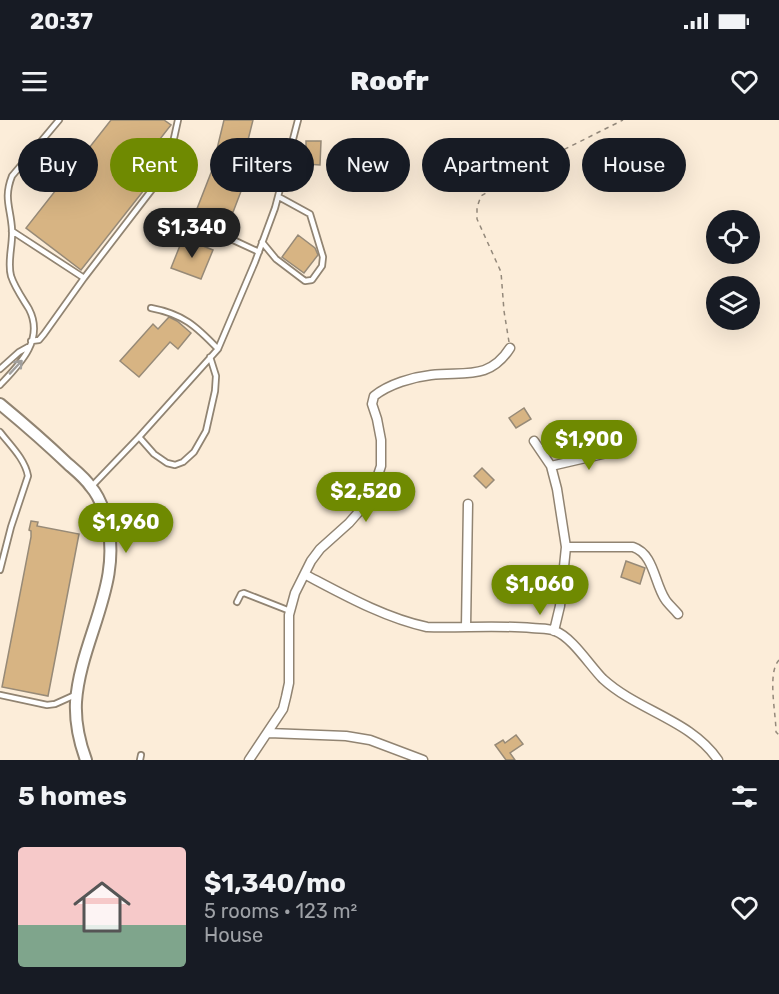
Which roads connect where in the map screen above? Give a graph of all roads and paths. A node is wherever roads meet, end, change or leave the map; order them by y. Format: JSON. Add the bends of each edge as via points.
{"nodes":[{"id":1,"x":59,"y":120,"type":"edge"},
{"id":2,"x":178,"y":120,"type":"edge"},
{"id":3,"x":298,"y":120,"type":"edge"},
{"id":4,"x":623,"y":120,"type":"edge"},
{"id":5,"x":279,"y":196,"type":"junction"},
{"id":6,"x":12,"y":231,"type":"junction"},
{"id":7,"x":231,"y":239,"type":"dead end"},
{"id":8,"x":262,"y":242,"type":"junction"},
{"id":9,"x":259,"y":252,"type":"junction"},
{"id":10,"x":84,"y":278,"type":"junction"},
{"id":11,"x":151,"y":308,"type":"dead end"},
{"id":12,"x":31,"y":342,"type":"junction"},
{"id":13,"x":28,"y":347,"type":"junction"},
{"id":14,"x":510,"y":348,"type":"joint"},
{"id":15,"x":218,"y":349,"type":"junction"},
{"id":16,"x":210,"y":357,"type":"junction"},
{"id":17,"x":0,"y":369,"type":"edge"},
{"id":18,"x":0,"y":385,"type":"edge"},
{"id":19,"x":0,"y":404,"type":"edge"},
{"id":20,"x":0,"y":432,"type":"edge"},
{"id":21,"x":139,"y":437,"type":"junction"},
{"id":22,"x":534,"y":441,"type":"dead end"},
{"id":23,"x":620,"y":450,"type":"dead end"},
{"id":24,"x":551,"y":466,"type":"junction"},
{"id":25,"x":92,"y":487,"type":"junction"},
{"id":26,"x":468,"y":504,"type":"dead end"},
{"id":27,"x":566,"y":547,"type":"junction"},
{"id":28,"x":0,"y":570,"type":"edge"},
{"id":29,"x":306,"y":574,"type":"junction"},
{"id":30,"x":237,"y":602,"type":"dead end"},
{"id":31,"x":290,"y":611,"type":"junction"},
{"id":32,"x":678,"y":614,"type":"dead end"},
{"id":33,"x":466,"y":627,"type":"junction"},
{"id":34,"x":554,"y":631,"type":"junction"},
{"id":35,"x":779,"y":660,"type":"edge"},
{"id":36,"x":78,"y":693,"type":"junction"},
{"id":37,"x":0,"y":695,"type":"edge"},
{"id":38,"x":269,"y":732,"type":"junction"},
{"id":39,"x":779,"y":735,"type":"edge"},
{"id":40,"x":86,"y":760,"type":"edge"},
{"id":41,"x":249,"y":760,"type":"edge"},
{"id":42,"x":423,"y":760,"type":"edge"},
{"id":43,"x":718,"y":760,"type":"edge"}],
"edges":[{"from":1,"to":6,"type":"lane","via":[[12,176],[7,200]]},
{"from":2,"to":10,"type":"lane","via":[[167,170]]},
{"from":3,"to":5,"type":"lane"},
{"from":4,"to":14,"type":"path","via":[[555,153],[549,165],[533,169],[525,178],[481,196],[477,219],[501,272]]},
{"from":5,"to":8,"type":"lane"},
{"from":5,"to":8,"type":"lane","via":[[310,213],[322,252],[322,266],[312,280],[305,281],[276,260]]},
{"from":6,"to":10,"type":"lane"},
{"from":6,"to":12,"type":"lane","via":[[11,274],[33,322]]},
{"from":7,"to":9,"type":"lane"},
{"from":8,"to":9,"type":"lane"},
{"from":9,"to":15,"type":"lane"},
{"from":10,"to":12,"type":"lane","via":[[44,334]]},
{"from":11,"to":15,"type":"lane","via":[[181,316]]},
{"from":12,"to":13,"type":"lane"},
{"from":13,"to":17,"type":"lane"},
{"from":18,"to":13,"type":"lane","one_way":true,"via":[[25,358]]},
{"from":14,"to":29,"type":"street","via":[[503,358],[480,373],[414,378],[374,396],[372,404],[381,440],[381,466],[375,484],[363,507],[320,549]]},
{"from":15,"to":16,"type":"lane"},
{"from":16,"to":21,"type":"lane"},
{"from":16,"to":21,"type":"lane","via":[[216,376],[215,392],[206,431],[194,452],[183,462],[167,463]]},
{"from":19,"to":25,"type":"street"},
{"from":20,"to":28,"type":"lane","via":[[27,468],[28,476]]},
{"from":21,"to":25,"type":"lane"},
{"from":22,"to":24,"type":"street"},
{"from":23,"to":24,"type":"street"},
{"from":24,"to":27,"type":"street"},
{"from":25,"to":36,"type":"street","via":[[101,504],[112,549]]},
{"from":26,"to":33,"type":"street"},
{"from":27,"to":32,"type":"street","via":[[642,550],[665,599]]},
{"from":27,"to":34,"type":"street"},
{"from":29,"to":31,"type":"street"},
{"from":29,"to":33,"type":"street","via":[[412,624]]},
{"from":30,"to":31,"type":"lane","via":[[244,593]]},
{"from":31,"to":38,"type":"street","via":[[289,683],[283,709]]},
{"from":33,"to":34,"type":"street"},
{"from":34,"to":43,"type":"street","via":[[620,692],[695,735]]},
{"from":35,"to":39,"type":"path","via":[[773,678]]},
{"from":36,"to":37,"type":"lane","via":[[47,705]]},
{"from":36,"to":40,"type":"street","via":[[76,724]]},
{"from":38,"to":41,"type":"street"},
{"from":38,"to":42,"type":"street","via":[[370,740]]}]}
